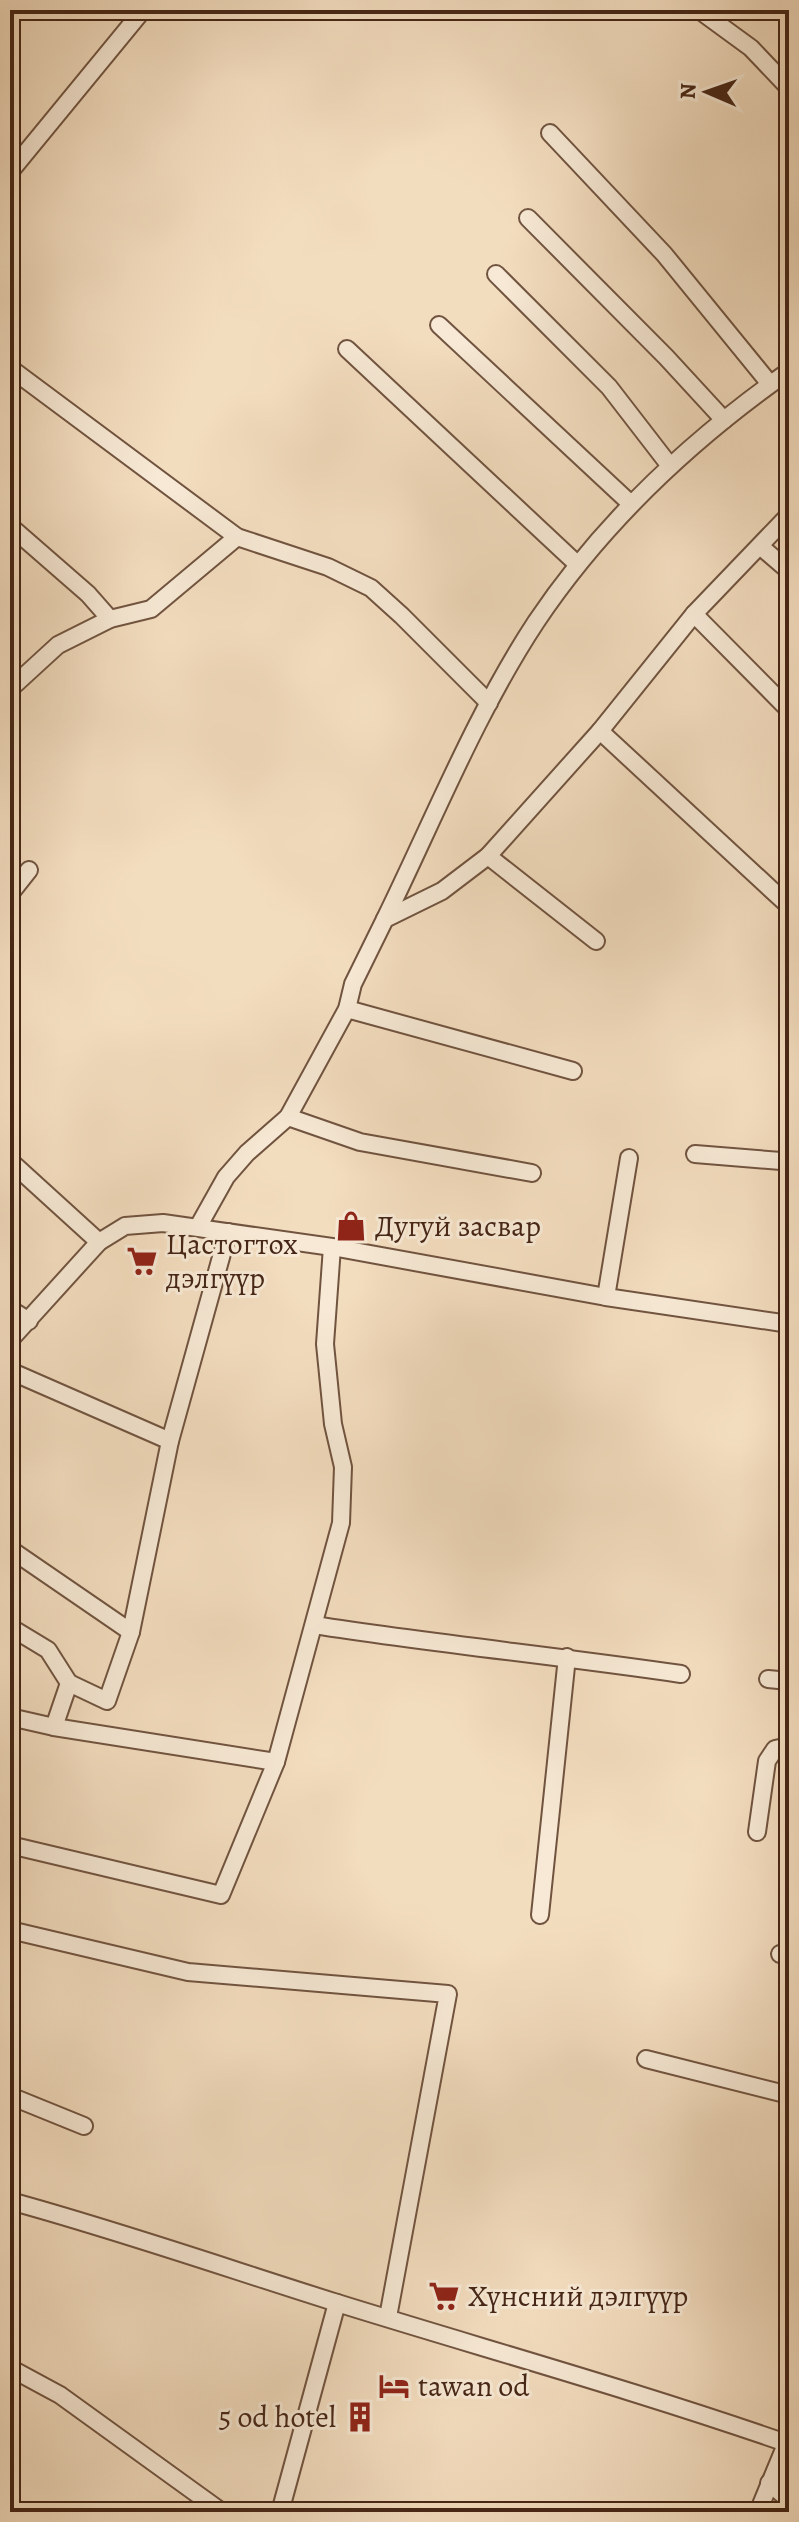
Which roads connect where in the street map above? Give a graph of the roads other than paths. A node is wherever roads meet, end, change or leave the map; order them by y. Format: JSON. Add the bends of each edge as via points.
{"nodes":[{"id":1,"x":143,"y":10,"type":"edge"},
{"id":2,"x":699,"y":10,"type":"edge"},
{"id":3,"x":789,"y":88,"type":"edge"},
{"id":4,"x":550,"y":133,"type":"dead end"},
{"id":5,"x":10,"y":171,"type":"edge"},
{"id":6,"x":528,"y":218,"type":"dead end"},
{"id":7,"x":496,"y":274,"type":"dead end"},
{"id":8,"x":439,"y":325,"type":"dead end"},
{"id":9,"x":347,"y":349,"type":"dead end"},
{"id":10,"x":10,"y":368,"type":"edge"},
{"id":11,"x":789,"y":371,"type":"edge"},
{"id":12,"x":770,"y":384,"type":"junction"},
{"id":13,"x":724,"y":420,"type":"junction"},
{"id":14,"x":670,"y":466,"type":"junction"},
{"id":15,"x":631,"y":504,"type":"junction"},
{"id":16,"x":789,"y":515,"type":"edge"},
{"id":17,"x":10,"y":526,"type":"edge"},
{"id":18,"x":237,"y":537,"type":"junction"},
{"id":19,"x":760,"y":546,"type":"junction"},
{"id":20,"x":577,"y":564,"type":"junction"},
{"id":21,"x":789,"y":571,"type":"edge"},
{"id":22,"x":694,"y":614,"type":"junction"},
{"id":23,"x":110,"y":619,"type":"junction"},
{"id":24,"x":13,"y":680,"type":"edge"},
{"id":25,"x":489,"y":703,"type":"junction"},
{"id":26,"x":789,"y":710,"type":"edge"},
{"id":27,"x":600,"y":731,"type":"junction"},
{"id":28,"x":488,"y":856,"type":"junction"},
{"id":29,"x":29,"y":870,"type":"dead end"},
{"id":30,"x":10,"y":894,"type":"edge"},
{"id":31,"x":789,"y":906,"type":"edge"},
{"id":32,"x":385,"y":919,"type":"junction"},
{"id":33,"x":596,"y":941,"type":"dead end"},
{"id":34,"x":347,"y":1009,"type":"junction"},
{"id":35,"x":573,"y":1071,"type":"dead end"},
{"id":36,"x":288,"y":1117,"type":"junction"},
{"id":37,"x":695,"y":1154,"type":"dead end"},
{"id":38,"x":629,"y":1158,"type":"dead end"},
{"id":39,"x":10,"y":1161,"type":"edge"},
{"id":40,"x":789,"y":1166,"type":"edge"},
{"id":41,"x":532,"y":1173,"type":"dead end"},
{"id":42,"x":198,"y":1227,"type":"junction"},
{"id":43,"x":228,"y":1232,"type":"junction"},
{"id":44,"x":99,"y":1242,"type":"junction"},
{"id":45,"x":332,"y":1247,"type":"junction"},
{"id":46,"x":606,"y":1297,"type":"junction"},
{"id":47,"x":10,"y":1309,"type":"edge"},
{"id":48,"x":29,"y":1321,"type":"junction"},
{"id":49,"x":789,"y":1324,"type":"edge"},
{"id":50,"x":10,"y":1340,"type":"edge"},
{"id":51,"x":10,"y":1371,"type":"edge"},
{"id":52,"x":170,"y":1441,"type":"junction"},
{"id":53,"x":10,"y":1549,"type":"edge"},
{"id":54,"x":314,"y":1625,"type":"junction"},
{"id":55,"x":10,"y":1627,"type":"edge"},
{"id":56,"x":131,"y":1632,"type":"junction"},
{"id":57,"x":567,"y":1657,"type":"junction"},
{"id":58,"x":681,"y":1674,"type":"dead end"},
{"id":59,"x":768,"y":1679,"type":"dead end"},
{"id":60,"x":789,"y":1681,"type":"edge"},
{"id":61,"x":69,"y":1683,"type":"junction"},
{"id":62,"x":10,"y":1717,"type":"edge"},
{"id":63,"x":54,"y":1727,"type":"junction"},
{"id":64,"x":789,"y":1746,"type":"edge"},
{"id":65,"x":276,"y":1762,"type":"junction"},
{"id":66,"x":757,"y":1832,"type":"dead end"},
{"id":67,"x":10,"y":1845,"type":"edge"},
{"id":68,"x":540,"y":1915,"type":"dead end"},
{"id":69,"x":10,"y":1930,"type":"edge"},
{"id":70,"x":646,"y":2059,"type":"dead end"},
{"id":71,"x":789,"y":2095,"type":"edge"},
{"id":72,"x":10,"y":2096,"type":"edge"},
{"id":73,"x":84,"y":2126,"type":"dead end"},
{"id":74,"x":10,"y":2201,"type":"edge"},
{"id":75,"x":337,"y":2303,"type":"junction"},
{"id":76,"x":388,"y":2317,"type":"junction"},
{"id":77,"x":10,"y":2368,"type":"edge"},
{"id":78,"x":788,"y":2440,"type":"edge"},
{"id":79,"x":769,"y":2483,"type":"junction"},
{"id":80,"x":789,"y":2500,"type":"edge"},
{"id":81,"x":222,"y":2512,"type":"edge"},
{"id":82,"x":280,"y":2512,"type":"edge"},
{"id":83,"x":758,"y":2512,"type":"edge"}],
"edges":[{"from":1,"to":5,"type":"street"},
{"from":2,"to":3,"type":"street","via":[[751,48]]},
{"from":4,"to":12,"type":"street","via":[[664,254]]},
{"from":6,"to":13,"type":"street"},
{"from":7,"to":14,"type":"street","via":[[609,387]]},
{"from":8,"to":15,"type":"street"},
{"from":9,"to":20,"type":"street"},
{"from":10,"to":18,"type":"street"},
{"from":11,"to":12,"type":"street"},
{"from":12,"to":13,"type":"street"},
{"from":13,"to":14,"type":"street"},
{"from":14,"to":15,"type":"street"},
{"from":15,"to":20,"type":"street"},
{"from":16,"to":19,"type":"street"},
{"from":17,"to":23,"type":"street"},
{"from":18,"to":23,"type":"street","via":[[151,609]]},
{"from":18,"to":25,"type":"street","via":[[328,567],[371,588]]},
{"from":19,"to":21,"type":"street"},
{"from":19,"to":22,"type":"street"},
{"from":20,"to":25,"type":"street"},
{"from":22,"to":26,"type":"street"},
{"from":22,"to":27,"type":"street"},
{"from":23,"to":24,"type":"street","via":[[58,645]]},
{"from":25,"to":32,"type":"street"},
{"from":27,"to":28,"type":"street"},
{"from":27,"to":31,"type":"street"},
{"from":28,"to":32,"type":"street","via":[[442,891]]},
{"from":28,"to":33,"type":"street"},
{"from":29,"to":30,"type":"street"},
{"from":32,"to":34,"type":"street","via":[[353,984]]},
{"from":34,"to":35,"type":"street"},
{"from":34,"to":36,"type":"street"},
{"from":36,"to":41,"type":"street","via":[[360,1142]]},
{"from":36,"to":42,"type":"street","via":[[226,1177]]},
{"from":37,"to":40,"type":"street"},
{"from":38,"to":46,"type":"street"},
{"from":39,"to":44,"type":"street"},
{"from":42,"to":43,"type":"street"},
{"from":42,"to":44,"type":"street","via":[[142,1223],[125,1226]]},
{"from":43,"to":45,"type":"street"},
{"from":43,"to":52,"type":"street"},
{"from":44,"to":48,"type":"street"},
{"from":45,"to":46,"type":"street"},
{"from":45,"to":54,"type":"street","via":[[325,1344],[343,1467],[341,1523]]},
{"from":46,"to":49,"type":"street"},
{"from":47,"to":48,"type":"street"},
{"from":48,"to":50,"type":"street"},
{"from":51,"to":52,"type":"street"},
{"from":52,"to":56,"type":"street"},
{"from":53,"to":56,"type":"street"},
{"from":54,"to":57,"type":"street"},
{"from":54,"to":65,"type":"street"},
{"from":55,"to":61,"type":"street","via":[[48,1650]]},
{"from":56,"to":61,"type":"street","via":[[107,1701]]},
{"from":57,"to":58,"type":"street"},
{"from":57,"to":68,"type":"street"},
{"from":59,"to":60,"type":"street"},
{"from":61,"to":63,"type":"street"},
{"from":62,"to":63,"type":"street"},
{"from":63,"to":65,"type":"street"},
{"from":64,"to":66,"type":"street","via":[[775,1749],[767,1761]]},
{"from":65,"to":67,"type":"street","via":[[221,1895]]},
{"from":69,"to":76,"type":"street","via":[[188,1972],[448,1994]]},
{"from":70,"to":71,"type":"street"},
{"from":72,"to":73,"type":"street"},
{"from":74,"to":75,"type":"street"},
{"from":75,"to":76,"type":"street"},
{"from":75,"to":82,"type":"street"},
{"from":76,"to":78,"type":"street"},
{"from":77,"to":81,"type":"street","via":[[60,2395]]},
{"from":78,"to":79,"type":"street"},
{"from":79,"to":80,"type":"street"},
{"from":79,"to":83,"type":"street"}]}
